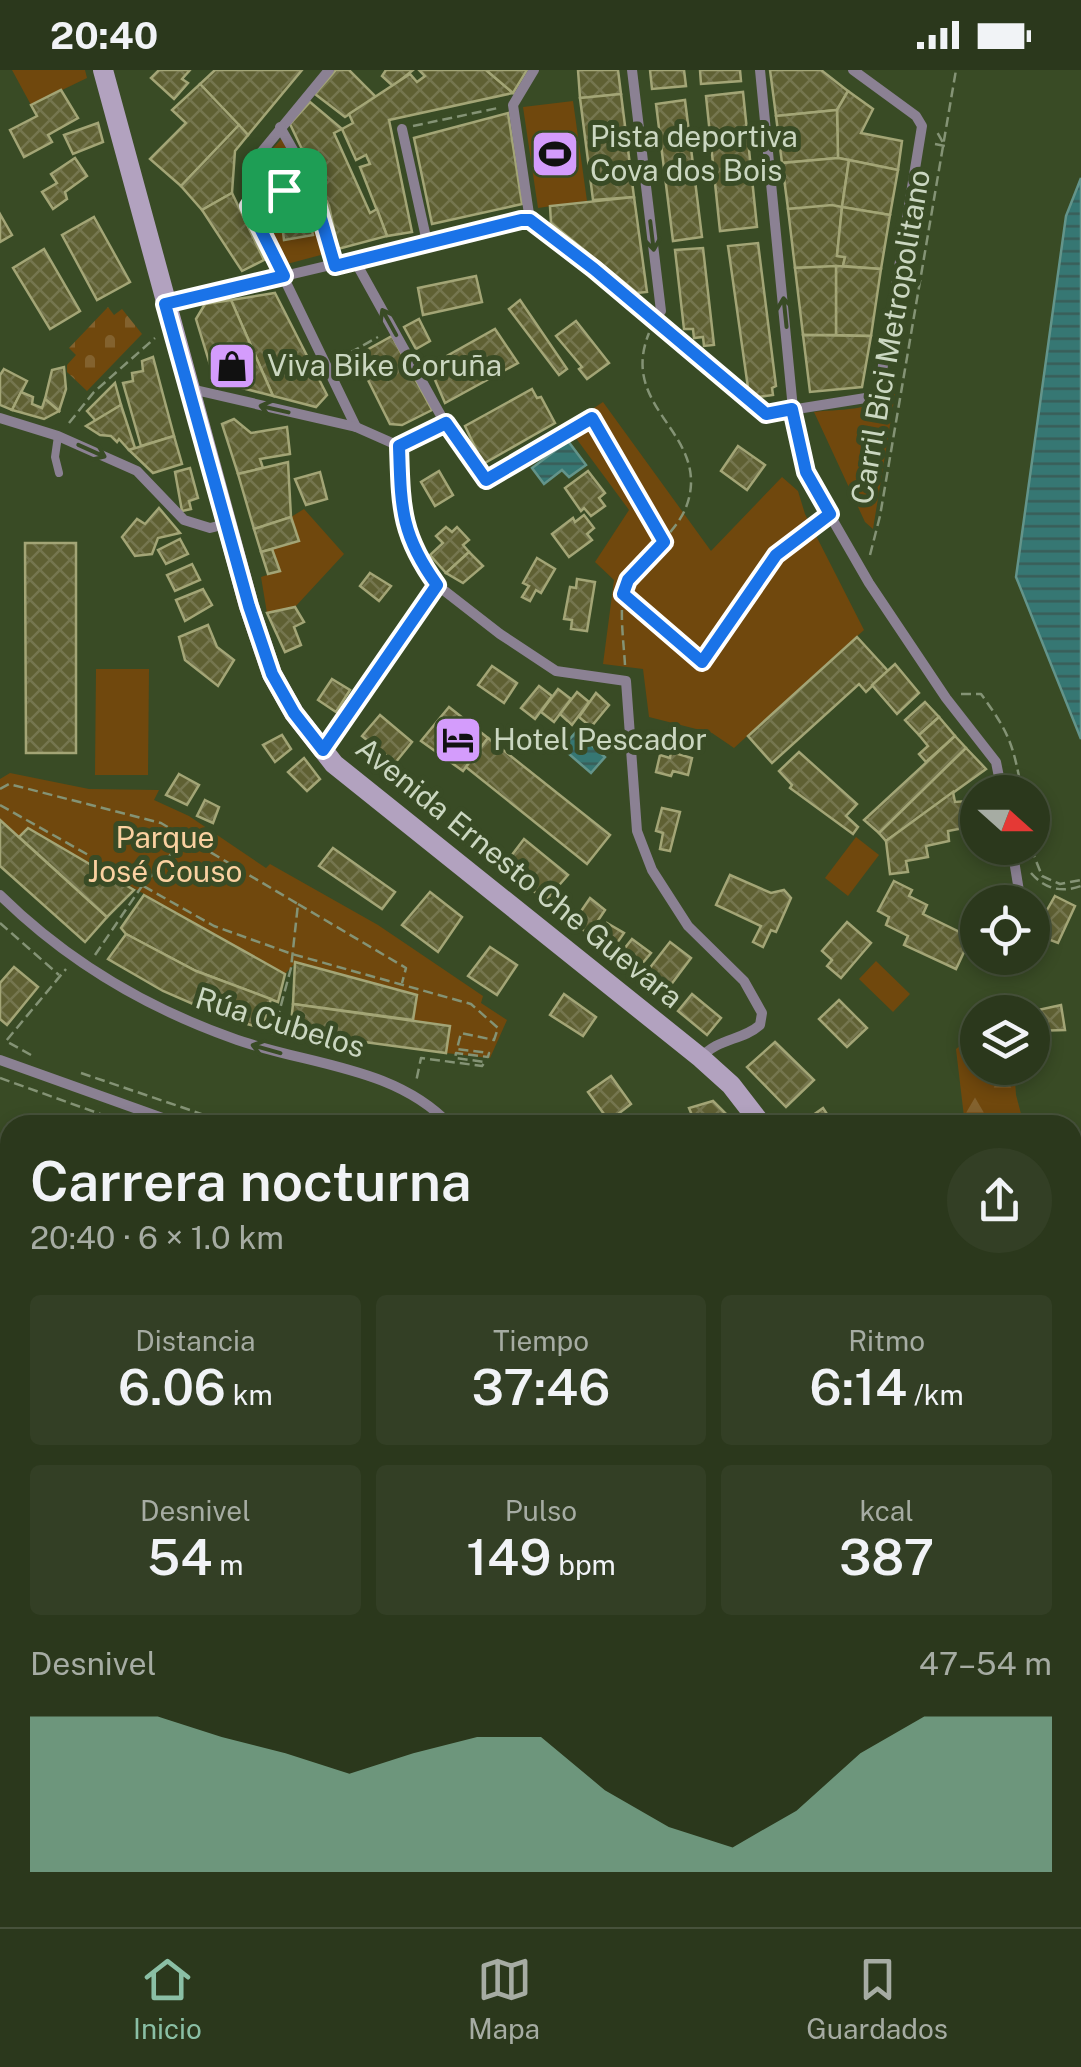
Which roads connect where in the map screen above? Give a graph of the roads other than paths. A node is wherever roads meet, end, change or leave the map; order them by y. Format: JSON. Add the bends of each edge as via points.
{"nodes":[{"id":1,"x":103,"y":70,"type":"edge"},
{"id":2,"x":328,"y":70,"type":"edge"},
{"id":3,"x":534,"y":70,"type":"edge"},
{"id":4,"x":632,"y":70,"type":"edge"},
{"id":5,"x":760,"y":70,"type":"edge"},
{"id":6,"x":854,"y":70,"type":"edge"},
{"id":7,"x":280,"y":126,"type":"junction"},
{"id":8,"x":402,"y":129,"type":"road end"},
{"id":9,"x":530,"y":220,"type":"junction"},
{"id":10,"x":427,"y":242,"type":"junction"},
{"id":11,"x":356,"y":261,"type":"junction"},
{"id":12,"x":335,"y":266,"type":"junction"},
{"id":13,"x":284,"y":276,"type":"junction"},
{"id":14,"x":165,"y":304,"type":"junction"},
{"id":15,"x":654,"y":320,"type":"junction"},
{"id":16,"x":191,"y":389,"type":"junction"},
{"id":17,"x":792,"y":409,"type":"junction"},
{"id":18,"x":0,"y":418,"type":"edge"},
{"id":19,"x":356,"y":427,"type":"junction"},
{"id":20,"x":58,"y":436,"type":"junction"},
{"id":21,"x":399,"y":446,"type":"junction"},
{"id":22,"x":60,"y":472,"type":"dead end"},
{"id":23,"x":227,"y":524,"type":"junction"},
{"id":24,"x":999,"y":775,"type":"edge"},
{"id":25,"x":0,"y":894,"type":"edge"},
{"id":26,"x":701,"y":1058,"type":"junction"},
{"id":27,"x":0,"y":1060,"type":"edge"},
{"id":28,"x":154,"y":1115,"type":"edge"},
{"id":29,"x":437,"y":1115,"type":"edge"},
{"id":30,"x":754,"y":1115,"type":"edge"}],
"edges":[{"from":1,"to":14,"type":"main road","name":"Avenida Ernesto Che Guevara"},
{"from":2,"to":7,"type":"street"},
{"from":3,"to":9,"type":"street","via":[[513,105]]},
{"from":4,"to":15,"type":"street","one_way":true,"via":[[661,311]]},
{"from":17,"to":5,"type":"street","one_way":true},
{"from":6,"to":17,"type":"street","via":[[922,126],[878,396]]},
{"from":7,"to":12,"type":"street","via":[[310,180]]},
{"from":7,"to":13,"type":"street","via":[[250,166],[249,206]]},
{"from":8,"to":10,"type":"street"},
{"from":9,"to":10,"type":"street"},
{"from":9,"to":15,"type":"street"},
{"from":10,"to":11,"type":"street"},
{"from":11,"to":12,"type":"street"},
{"from":21,"to":11,"type":"street","one_way":true,"via":[[446,423]]},
{"from":12,"to":13,"type":"street"},
{"from":13,"to":14,"type":"street"},
{"from":13,"to":19,"type":"street"},
{"from":14,"to":16,"type":"main road","name":"Avenida Ernesto Che Guevara"},
{"from":15,"to":17,"type":"street","via":[[766,414]]},
{"from":19,"to":16,"type":"street","one_way":true},
{"from":16,"to":23,"type":"main road","name":"Avenida Ernesto Che Guevara"},
{"from":17,"to":24,"type":"street","via":[[806,472],[869,583],[996,762]]},
{"from":18,"to":20,"type":"street"},
{"from":19,"to":21,"type":"street"},
{"from":20,"to":22,"type":"lane"},
{"from":20,"to":23,"type":"street","one_way":true,"via":[[137,471],[184,520],[210,528]]},
{"from":21,"to":26,"type":"street","via":[[401,514],[437,585],[556,671],[626,681],[637,832],[652,870],[688,926],[744,982],[762,1013],[750,1034],[726,1040]]},
{"from":23,"to":26,"type":"main road","name":"Avenida Ernesto Che Guevara","via":[[272,674],[323,750]]},
{"from":29,"to":25,"type":"street","name":"Rúa Cubelos","one_way":true,"via":[[410,1094],[352,1070],[268,1051],[172,1014],[86,967]]},
{"from":26,"to":30,"type":"main road","name":"Avenida Ernesto Che Guevara"},
{"from":27,"to":28,"type":"street"}]}
